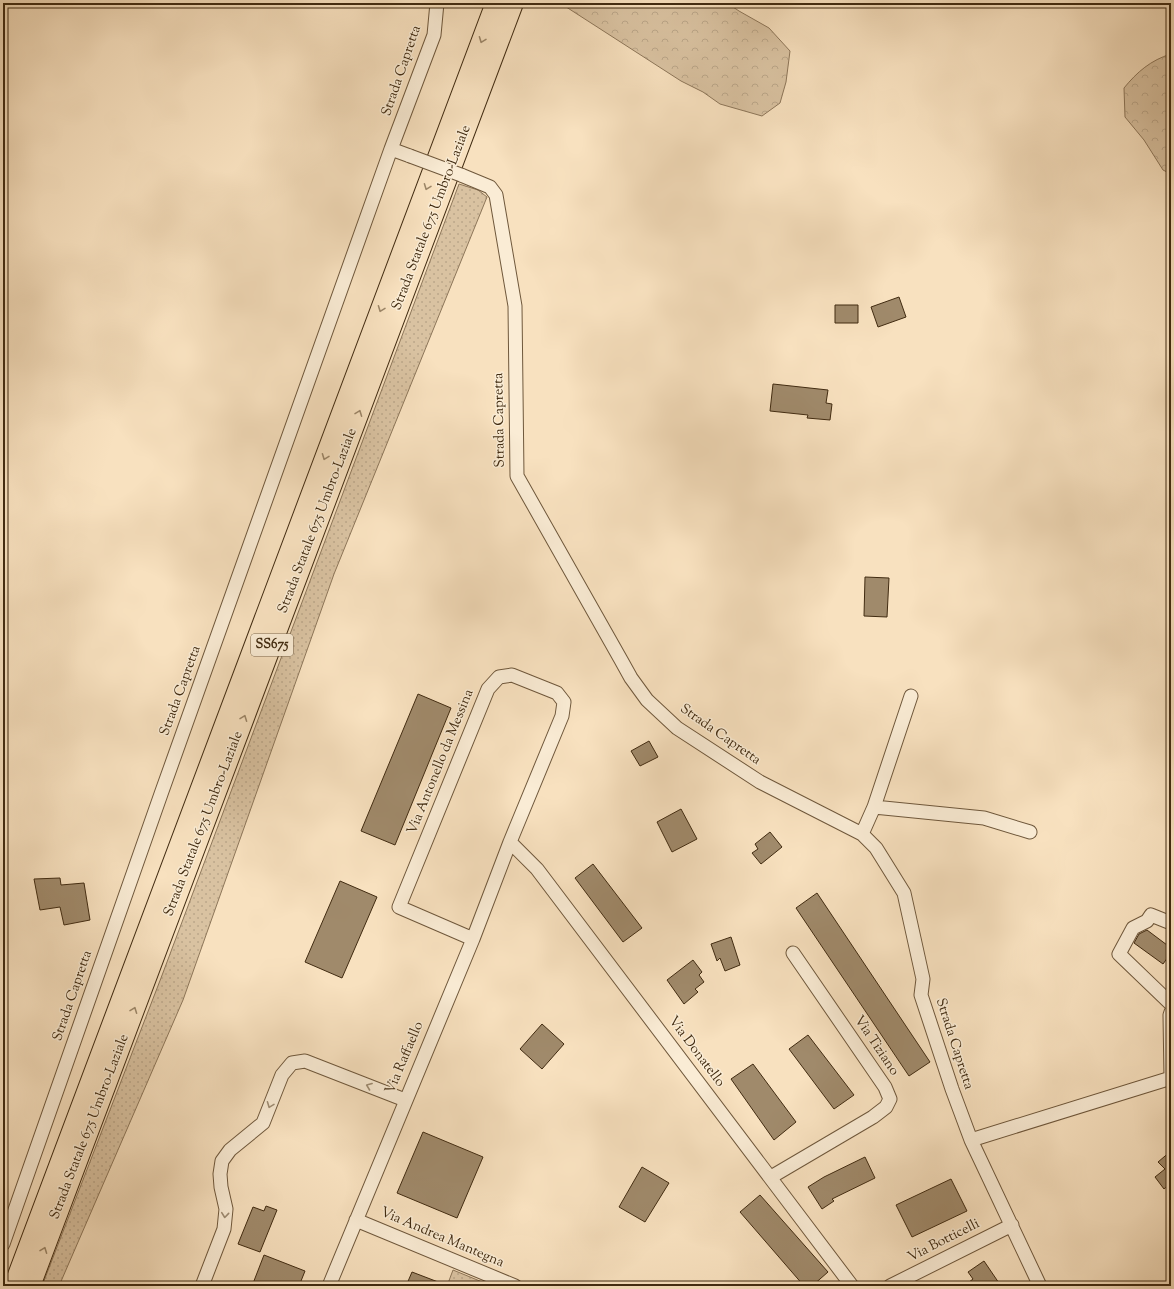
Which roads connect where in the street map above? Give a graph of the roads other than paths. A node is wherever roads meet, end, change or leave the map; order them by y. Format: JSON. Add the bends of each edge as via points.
{"nodes":[{"id":1,"x":437,"y":3,"type":"edge"},
{"id":2,"x":496,"y":3,"type":"edge"},
{"id":3,"x":513,"y":3,"type":"edge"},
{"id":4,"x":391,"y":149,"type":"junction"},
{"id":5,"x":911,"y":696,"type":"dead end"},
{"id":6,"x":874,"y":807,"type":"junction"},
{"id":7,"x":1030,"y":832,"type":"dead end"},
{"id":8,"x":862,"y":834,"type":"junction"},
{"id":9,"x":510,"y":842,"type":"junction"},
{"id":10,"x":1171,"y":923,"type":"edge"},
{"id":11,"x":473,"y":938,"type":"junction"},
{"id":12,"x":793,"y":953,"type":"dead end"},
{"id":13,"x":1171,"y":1004,"type":"edge"},
{"id":14,"x":1171,"y":1012,"type":"edge"},
{"id":15,"x":1171,"y":1078,"type":"edge"},
{"id":16,"x":405,"y":1100,"type":"junction"},
{"id":17,"x":971,"y":1140,"type":"junction"},
{"id":18,"x":771,"y":1177,"type":"junction"},
{"id":19,"x":356,"y":1220,"type":"junction"},
{"id":20,"x":1012,"y":1225,"type":"junction"},
{"id":21,"x":3,"y":1244,"type":"edge"},
{"id":22,"x":14,"y":1286,"type":"edge"},
{"id":23,"x":30,"y":1286,"type":"edge"},
{"id":24,"x":202,"y":1286,"type":"edge"},
{"id":25,"x":329,"y":1286,"type":"edge"},
{"id":26,"x":516,"y":1286,"type":"edge"},
{"id":27,"x":852,"y":1286,"type":"edge"},
{"id":28,"x":890,"y":1286,"type":"edge"},
{"id":29,"x":1040,"y":1286,"type":"edge"}],
"edges":[{"from":1,"to":4,"type":"street","name":"Strada Capretta","via":[[434,35]]},
{"from":2,"to":22,"type":"highway","name":"Strada Statale 675 Umbro-Laziale","number":"SS675","one_way":true},
{"from":23,"to":3,"type":"highway","name":"Strada Statale 675 Umbro-Laziale","number":"SS675","one_way":true},
{"from":4,"to":8,"type":"street","name":"Strada Capretta","bridge":true,"via":[[490,187],[496,195],[515,306],[517,476],[631,678],[647,700],[677,728],[760,782]]},
{"from":4,"to":21,"type":"street","name":"Strada Capretta"},
{"from":5,"to":6,"type":"street"},
{"from":6,"to":7,"type":"street","via":[[984,818]]},
{"from":6,"to":8,"type":"street"},
{"from":8,"to":17,"type":"street","name":"Strada Capretta","via":[[876,848],[904,893],[923,979],[921,995]]},
{"from":9,"to":11,"type":"street","name":"Via Raffaello"},
{"from":9,"to":11,"type":"street","name":"Via Antonello da Messina","via":[[562,716],[564,702],[557,693],[512,675],[499,677],[488,689],[399,907]]},
{"from":9,"to":18,"type":"street","name":"Via Donatello","via":[[537,869]]},
{"from":10,"to":13,"type":"street","via":[[1151,915],[1147,921],[1133,928],[1119,954]]},
{"from":11,"to":16,"type":"street","name":"Via Raffaello"},
{"from":12,"to":18,"type":"street","name":"Via Tiziano","via":[[885,1087],[890,1099],[886,1107],[873,1117]]},
{"from":14,"to":15,"type":"street"},
{"from":15,"to":17,"type":"street"},
{"from":16,"to":19,"type":"street","name":"Via Raffaello"},
{"from":16,"to":24,"type":"street","one_way":true,"via":[[305,1061],[292,1063],[282,1075],[263,1123],[230,1150],[222,1161],[221,1187],[226,1209],[224,1229]]},
{"from":17,"to":20,"type":"street","name":"Strada Capretta"},
{"from":18,"to":27,"type":"street","name":"Via Donatello"},
{"from":19,"to":25,"type":"street","name":"Via Raffaello"},
{"from":19,"to":26,"type":"street","name":"Via Andrea Mantegna"},
{"from":20,"to":28,"type":"street","name":"Via Botticelli"},
{"from":20,"to":29,"type":"street","name":"Strada Capretta"}]}
